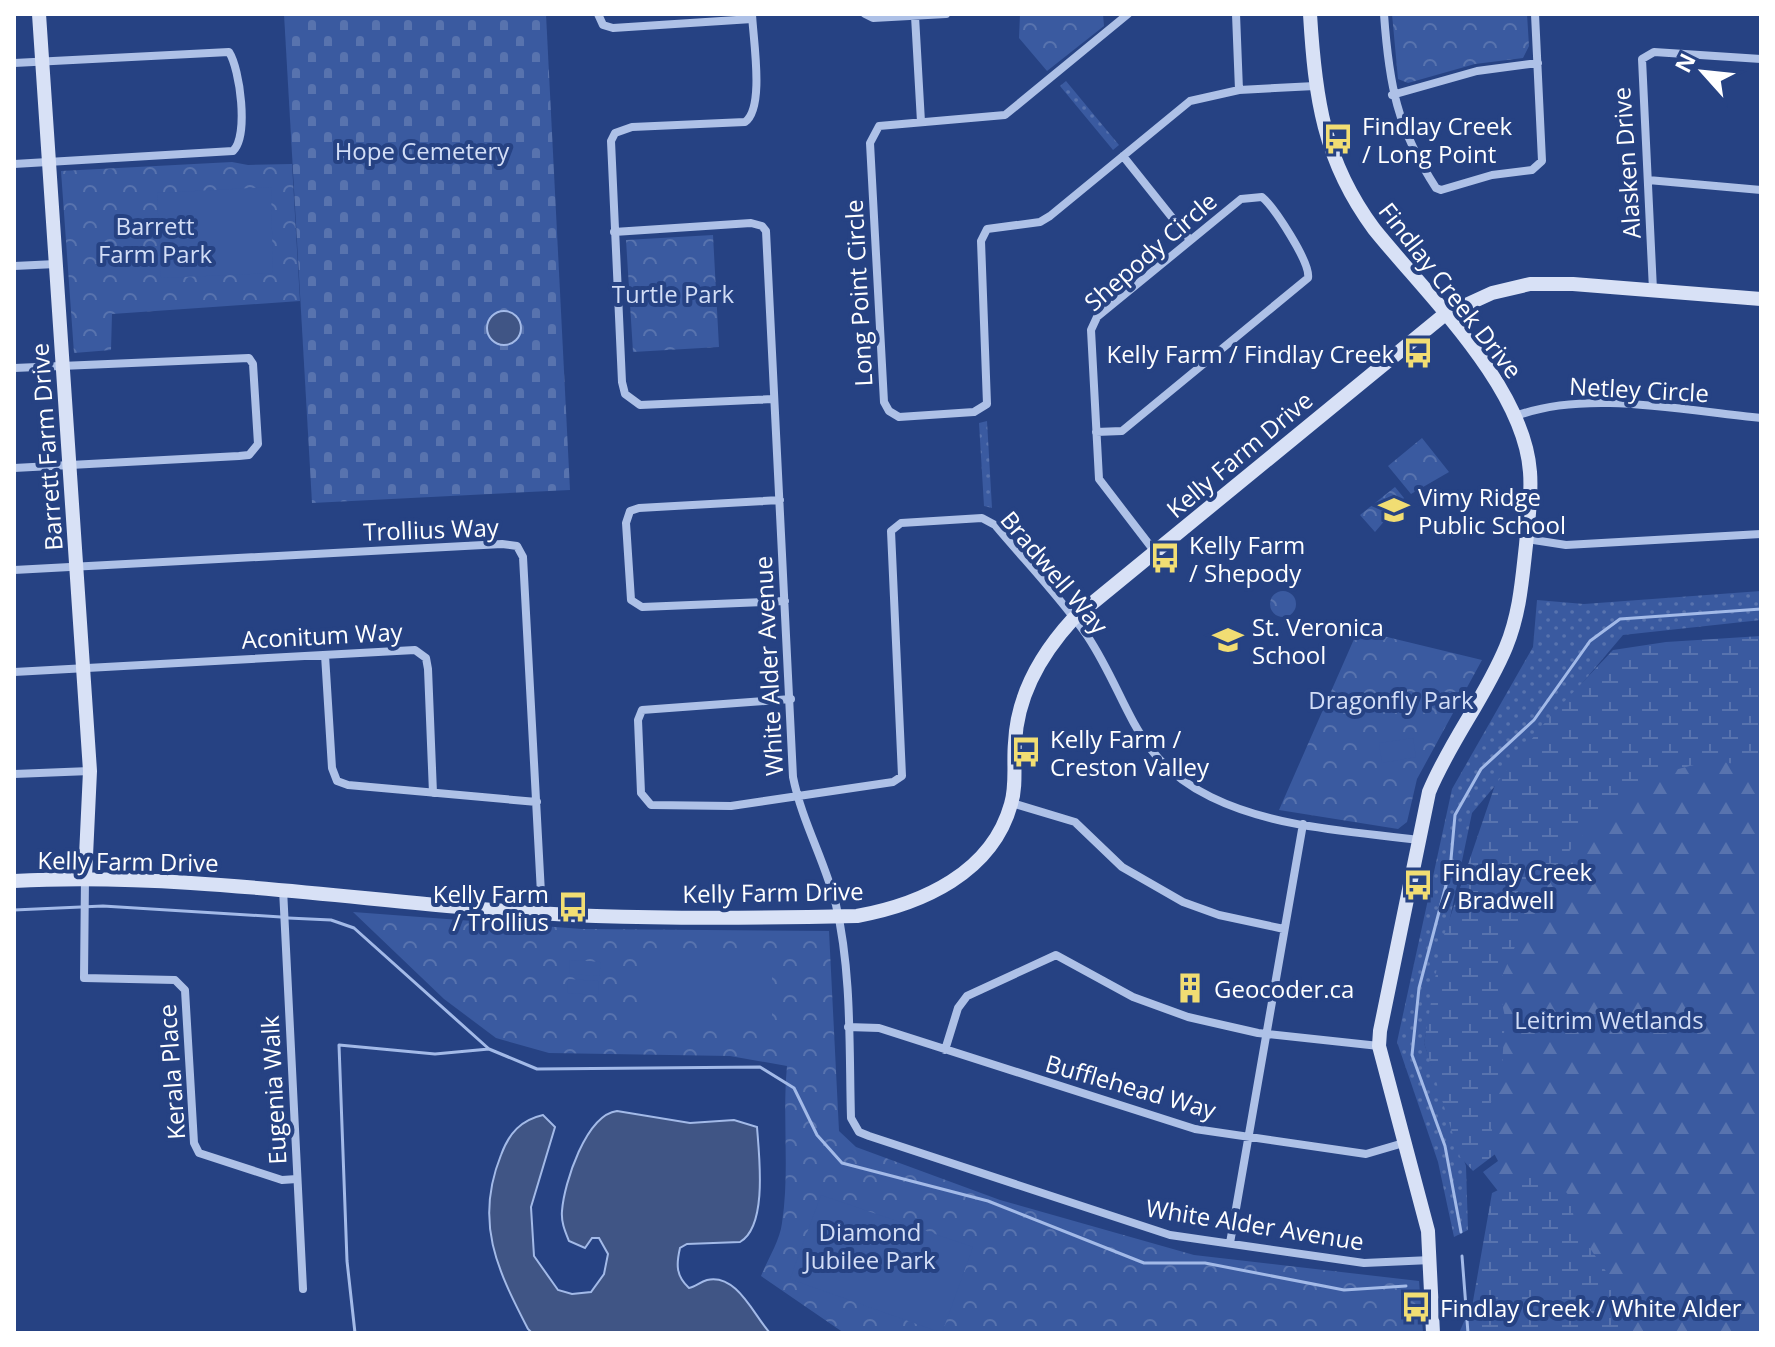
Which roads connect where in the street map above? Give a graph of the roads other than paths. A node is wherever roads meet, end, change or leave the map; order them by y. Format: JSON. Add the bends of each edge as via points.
{"nodes":[{"id":1,"x":39,"y":14,"type":"edge"},
{"id":2,"x":598,"y":14,"type":"edge"},
{"id":3,"x":865,"y":14,"type":"edge"},
{"id":4,"x":946,"y":14,"type":"edge"},
{"id":5,"x":1128,"y":14,"type":"edge"},
{"id":6,"x":1236,"y":14,"type":"edge"},
{"id":7,"x":1310,"y":14,"type":"edge"},
{"id":8,"x":1384,"y":14,"type":"edge"},
{"id":9,"x":1535,"y":14,"type":"edge"},
{"id":10,"x":752,"y":16,"type":"edge"},
{"id":11,"x":915,"y":16,"type":"edge"},
{"id":12,"x":1761,"y":59,"type":"edge"},
{"id":13,"x":42,"y":61,"type":"junction"},
{"id":14,"x":14,"y":63,"type":"edge"},
{"id":15,"x":1538,"y":63,"type":"junction"},
{"id":16,"x":1315,"y":86,"type":"junction"},
{"id":17,"x":1239,"y":90,"type":"junction"},
{"id":18,"x":1392,"y":95,"type":"junction"},
{"id":19,"x":921,"y":122,"type":"junction"},
{"id":20,"x":1123,"y":156,"type":"junction"},
{"id":21,"x":49,"y":162,"type":"junction"},
{"id":22,"x":14,"y":164,"type":"edge"},
{"id":23,"x":1648,"y":180,"type":"junction"},
{"id":24,"x":1761,"y":190,"type":"edge"},
{"id":25,"x":614,"y":232,"type":"junction"},
{"id":26,"x":1190,"y":240,"type":"junction"},
{"id":27,"x":56,"y":264,"type":"junction"},
{"id":28,"x":14,"y":266,"type":"edge"},
{"id":29,"x":1653,"y":290,"type":"junction"},
{"id":30,"x":1761,"y":299,"type":"edge"},
{"id":31,"x":1444,"y":315,"type":"junction"},
{"id":32,"x":63,"y":365,"type":"junction"},
{"id":33,"x":14,"y":368,"type":"edge"},
{"id":34,"x":773,"y":399,"type":"junction"},
{"id":35,"x":1516,"y":416,"type":"junction"},
{"id":36,"x":1761,"y":418,"type":"edge"},
{"id":37,"x":1096,"y":432,"type":"junction"},
{"id":38,"x":69,"y":465,"type":"junction"},
{"id":39,"x":14,"y":468,"type":"edge"},
{"id":40,"x":780,"y":500,"type":"junction"},
{"id":41,"x":1761,"y":534,"type":"edge"},
{"id":42,"x":1527,"y":539,"type":"junction"},
{"id":43,"x":1155,"y":552,"type":"junction"},
{"id":44,"x":76,"y":566,"type":"junction"},
{"id":45,"x":14,"y":570,"type":"edge"},
{"id":46,"x":785,"y":601,"type":"junction"},
{"id":47,"x":1073,"y":619,"type":"junction"},
{"id":48,"x":325,"y":655,"type":"junction"},
{"id":49,"x":83,"y":668,"type":"junction"},
{"id":50,"x":14,"y":672,"type":"edge"},
{"id":51,"x":791,"y":699,"type":"junction"},
{"id":52,"x":90,"y":771,"type":"junction"},
{"id":53,"x":14,"y":774,"type":"edge"},
{"id":54,"x":433,"y":793,"type":"junction"},
{"id":55,"x":797,"y":796,"type":"junction"},
{"id":56,"x":537,"y":802,"type":"junction"},
{"id":57,"x":1012,"y":803,"type":"junction"},
{"id":58,"x":1303,"y":824,"type":"junction"},
{"id":59,"x":1418,"y":840,"type":"junction"},
{"id":60,"x":85,"y":877,"type":"junction"},
{"id":61,"x":14,"y":881,"type":"edge"},
{"id":62,"x":283,"y":889,"type":"junction"},
{"id":63,"x":542,"y":912,"type":"junction"},
{"id":64,"x":838,"y":916,"type":"junction"},
{"id":65,"x":1284,"y":929,"type":"junction"},
{"id":66,"x":848,"y":1027,"type":"junction"},
{"id":67,"x":1265,"y":1033,"type":"junction"},
{"id":68,"x":1379,"y":1046,"type":"junction"},
{"id":69,"x":945,"y":1050,"type":"junction"},
{"id":70,"x":1249,"y":1138,"type":"junction"},
{"id":71,"x":1407,"y":1142,"type":"junction"},
{"id":72,"x":297,"y":1179,"type":"junction"},
{"id":73,"x":1230,"y":1243,"type":"junction"},
{"id":74,"x":1432,"y":1260,"type":"junction"},
{"id":75,"x":303,"y":1289,"type":"dead end"},
{"id":76,"x":1433,"y":1333,"type":"edge"}],
"edges":[{"from":1,"to":13,"type":"street","name":"Barrett Farm Drive"},
{"from":2,"to":10,"type":"street","via":[[603,25],[613,28]]},
{"from":3,"to":11,"type":"street"},
{"from":4,"to":11,"type":"street"},
{"from":5,"to":19,"type":"street","name":"Long Point Circle","via":[[1005,115]]},
{"from":6,"to":17,"type":"street"},
{"from":7,"to":16,"type":"street","name":"Findlay Creek Drive"},
{"from":8,"to":18,"type":"street"},
{"from":9,"to":15,"type":"street"},
{"from":10,"to":25,"type":"street","via":[[757,102],[752,117],[745,122],[632,127],[615,133],[609,151]]},
{"from":11,"to":19,"type":"street"},
{"from":12,"to":23,"type":"street","name":"Alasken Drive","via":[[1645,55],[1640,66]]},
{"from":13,"to":14,"type":"street"},
{"from":13,"to":21,"type":"street","name":"Barrett Farm Drive"},
{"from":13,"to":21,"type":"street","via":[[229,52],[238,65],[242,136],[233,151]]},
{"from":15,"to":18,"type":"street","via":[[1477,71]]},
{"from":15,"to":18,"type":"street","via":[[1539,166],[1447,189],[1436,188],[1413,153]]},
{"from":16,"to":17,"type":"street","name":"Long Point Circle"},
{"from":16,"to":31,"type":"street","name":"Findlay Creek Drive","via":[[1326,139],[1355,203]]},
{"from":17,"to":20,"type":"street","name":"Long Point Circle","via":[[1190,101]]},
{"from":19,"to":20,"type":"street","name":"Long Point Circle","via":[[879,126],[870,143],[884,402],[899,417],[974,412],[987,404],[981,241],[987,229],[1040,222]]},
{"from":20,"to":26,"type":"street"},
{"from":21,"to":22,"type":"street"},
{"from":21,"to":27,"type":"street","name":"Barrett Farm Drive"},
{"from":23,"to":24,"type":"street"},
{"from":23,"to":29,"type":"street","name":"Alasken Drive"},
{"from":25,"to":34,"type":"street","via":[[622,382],[631,402]]},
{"from":25,"to":34,"type":"street","name":"White Alder Avenue","via":[[762,226],[768,238]]},
{"from":26,"to":37,"type":"street","name":"Shepody Circle","via":[[1097,317],[1091,330]]},
{"from":26,"to":37,"type":"street","name":"Shepody Circle","via":[[1241,199],[1262,197],[1307,264],[1308,278],[1122,431]]},
{"from":27,"to":28,"type":"street"},
{"from":27,"to":32,"type":"street","name":"Barrett Farm Drive"},
{"from":29,"to":30,"type":"street","name":"Kelly Farm Drive"},
{"from":29,"to":31,"type":"street","name":"Kelly Farm Drive","via":[[1524,285]]},
{"from":31,"to":35,"type":"street","name":"Findlay Creek Drive","via":[[1499,383]]},
{"from":31,"to":43,"type":"street","name":"Kelly Farm Drive"},
{"from":32,"to":33,"type":"street"},
{"from":32,"to":38,"type":"street","name":"Barrett Farm Drive"},
{"from":32,"to":38,"type":"street","via":[[243,357],[253,364],[258,444],[249,455]]},
{"from":34,"to":40,"type":"street","name":"White Alder Avenue"},
{"from":35,"to":36,"type":"street","name":"Netley Circle","via":[[1547,404],[1606,404]]},
{"from":35,"to":42,"type":"street","name":"Findlay Creek Drive","via":[[1530,470]]},
{"from":37,"to":43,"type":"street","name":"Shepody Circle","via":[[1103,489]]},
{"from":38,"to":39,"type":"street"},
{"from":38,"to":44,"type":"street","name":"Barrett Farm Drive"},
{"from":40,"to":46,"type":"street","name":"White Alder Avenue"},
{"from":40,"to":46,"type":"street","via":[[639,508],[630,511],[626,523],[635,605]]},
{"from":41,"to":42,"type":"street","via":[[1566,545]]},
{"from":42,"to":59,"type":"street","name":"Findlay Creek Drive","via":[[1520,600],[1507,645],[1440,764]]},
{"from":43,"to":47,"type":"street","name":"Kelly Farm Drive"},
{"from":44,"to":45,"type":"street"},
{"from":44,"to":49,"type":"street","name":"Barrett Farm Drive"},
{"from":44,"to":56,"type":"street","name":"Trollius Way","via":[[517,546],[523,557]]},
{"from":46,"to":51,"type":"street","name":"White Alder Avenue"},
{"from":47,"to":55,"type":"street","name":"Bradwell Way","via":[[989,519],[896,525],[890,535],[902,776],[893,782]]},
{"from":47,"to":57,"type":"street","name":"Kelly Farm Drive","via":[[1040,660],[1025,693],[1016,729]]},
{"from":47,"to":58,"type":"street","name":"Bradwell Way","via":[[1157,759],[1227,804]]},
{"from":48,"to":49,"type":"street","name":"Aconitum Way"},
{"from":48,"to":54,"type":"street","via":[[337,781]]},
{"from":48,"to":54,"type":"street","name":"Aconitum Way","via":[[415,650],[426,658]]},
{"from":49,"to":50,"type":"street","name":"Aconitum Way"},
{"from":49,"to":52,"type":"street","name":"Barrett Farm Drive"},
{"from":51,"to":55,"type":"street","name":"White Alder Avenue"},
{"from":51,"to":55,"type":"street","via":[[642,710],[641,793],[651,805],[731,806]]},
{"from":52,"to":53,"type":"street"},
{"from":52,"to":60,"type":"street","name":"Barrett Farm Drive"},
{"from":54,"to":56,"type":"street"},
{"from":55,"to":64,"type":"street","name":"White Alder Avenue"},
{"from":56,"to":63,"type":"street","name":"Trollius Way"},
{"from":57,"to":64,"type":"street","name":"Kelly Farm Drive","via":[[992,846],[965,873],[888,909]]},
{"from":57,"to":65,"type":"street","via":[[1075,822],[1122,867],[1183,902]]},
{"from":58,"to":59,"type":"street","name":"Bradwell Way"},
{"from":58,"to":65,"type":"street"},
{"from":59,"to":68,"type":"street","name":"Findlay Creek Drive"},
{"from":60,"to":61,"type":"street","name":"Kelly Farm Drive"},
{"from":60,"to":62,"type":"street","name":"Kelly Farm Drive"},
{"from":60,"to":72,"type":"street","name":"Kerala Place","via":[[84,978],[169,980],[181,984],[186,994],[196,1148],[209,1158],[282,1180]]},
{"from":62,"to":63,"type":"street","name":"Kelly Farm Drive"},
{"from":62,"to":72,"type":"street","name":"Eugenia Walk"},
{"from":63,"to":64,"type":"street","name":"Kelly Farm Drive"},
{"from":64,"to":66,"type":"street","name":"White Alder Avenue"},
{"from":65,"to":67,"type":"street"},
{"from":66,"to":69,"type":"street","name":"Bufflehead Way","via":[[879,1028]]},
{"from":66,"to":73,"type":"street","name":"White Alder Avenue","via":[[851,1118],[859,1132],[1149,1229]]},
{"from":67,"to":68,"type":"street"},
{"from":67,"to":69,"type":"street","via":[[1161,1009],[1056,955],[967,996]]},
{"from":67,"to":70,"type":"street"},
{"from":68,"to":71,"type":"street","name":"Findlay Creek Drive"},
{"from":69,"to":70,"type":"street","name":"Bufflehead Way","via":[[1177,1125]]},
{"from":70,"to":71,"type":"street","name":"Bufflehead Way","via":[[1366,1154]]},
{"from":70,"to":73,"type":"street"},
{"from":71,"to":74,"type":"street","name":"Findlay Creek Drive"},
{"from":72,"to":75,"type":"street","name":"Eugenia Walk"},
{"from":73,"to":74,"type":"street","name":"White Alder Avenue","via":[[1364,1263]]},
{"from":74,"to":76,"type":"street","name":"Findlay Creek Drive"}]}
